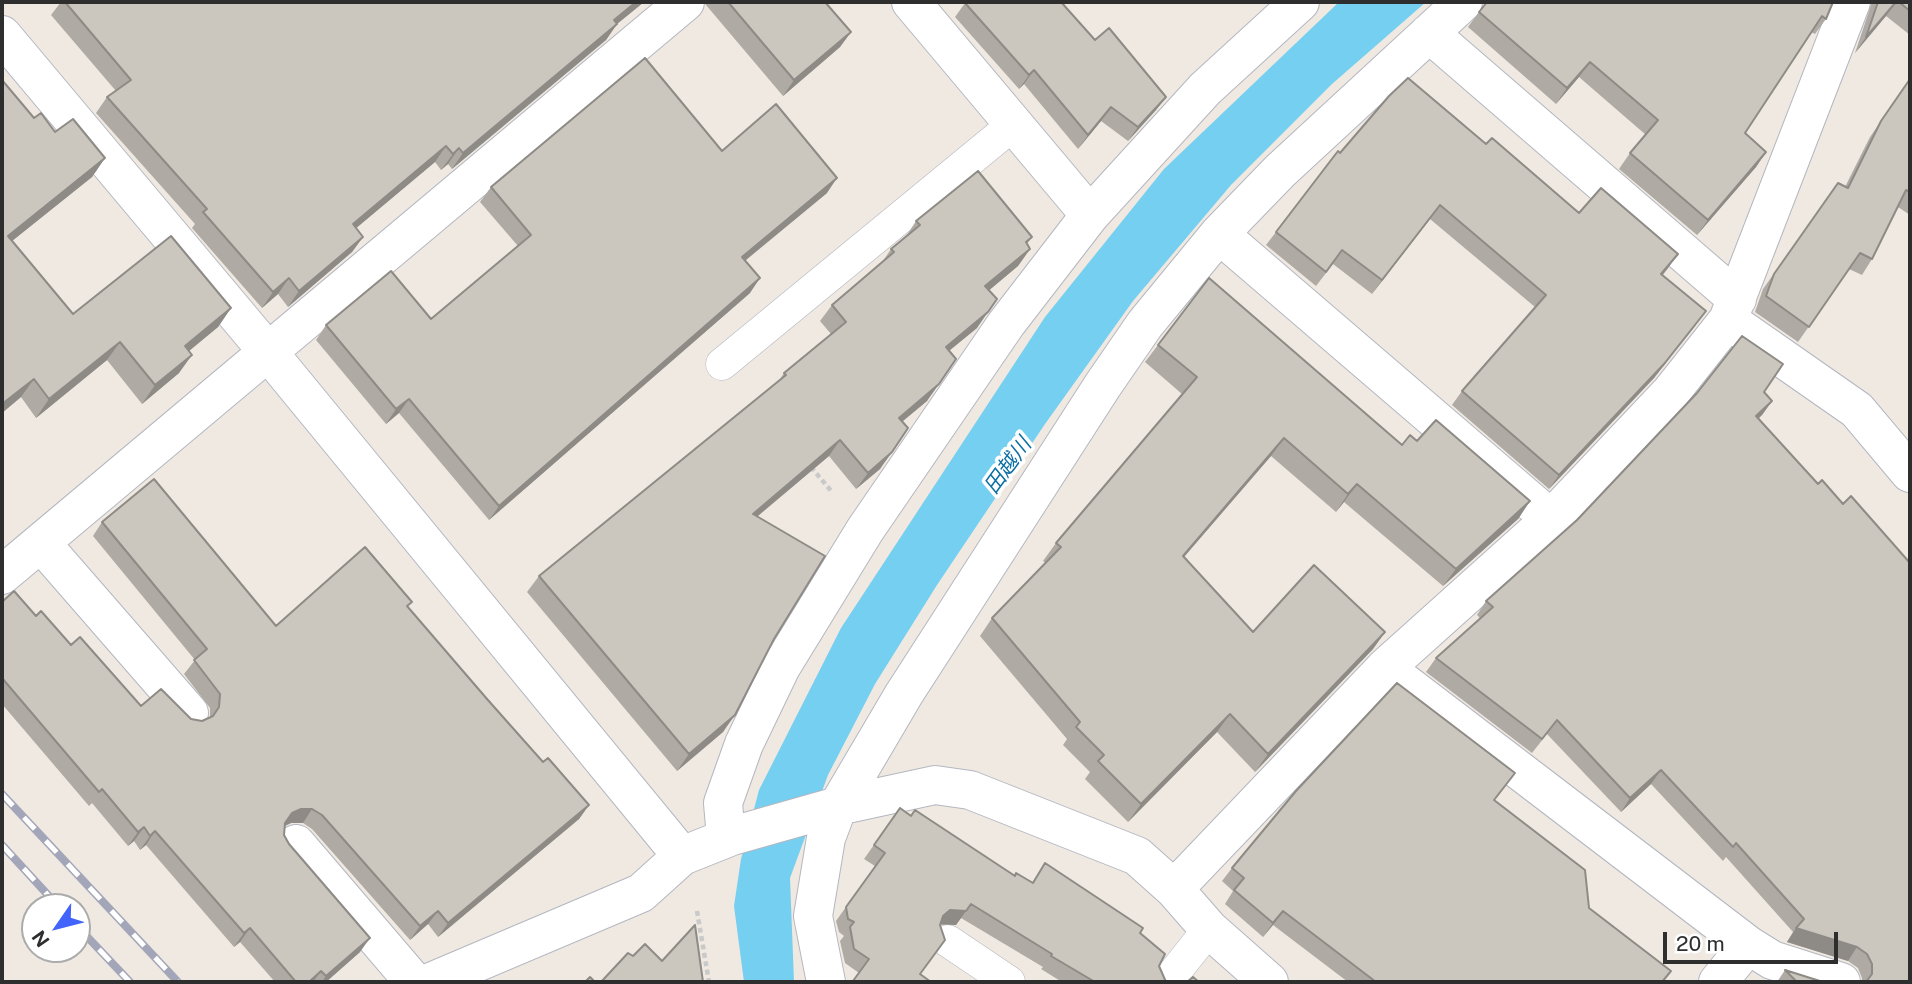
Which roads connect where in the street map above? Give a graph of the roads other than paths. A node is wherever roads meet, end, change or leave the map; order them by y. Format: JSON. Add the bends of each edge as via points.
{"nodes":[{"id":1,"x":685,"y":2,"type":"edge"},
{"id":2,"x":911,"y":2,"type":"edge"},
{"id":3,"x":1300,"y":2,"type":"edge"},
{"id":4,"x":1462,"y":2,"type":"edge"},
{"id":5,"x":1851,"y":2,"type":"edge"},
{"id":6,"x":1429,"y":33,"type":"junction"},
{"id":7,"x":2,"y":35,"type":"edge"},
{"id":8,"x":1014,"y":124,"type":"junction"},
{"id":9,"x":1090,"y":215,"type":"junction"},
{"id":10,"x":1219,"y":233,"type":"junction"},
{"id":11,"x":1732,"y":309,"type":"junction"},
{"id":12,"x":268,"y":352,"type":"junction"},
{"id":13,"x":722,"y":363,"type":"dead end"},
{"id":14,"x":1910,"y":473,"type":"edge"},
{"id":15,"x":1551,"y":519,"type":"junction"},
{"id":16,"x":41,"y":543,"type":"junction"},
{"id":17,"x":2,"y":575,"type":"edge"},
{"id":18,"x":1385,"y":668,"type":"junction"},
{"id":19,"x":188,"y":713,"type":"edge"},
{"id":20,"x":833,"y":807,"type":"junction"},
{"id":21,"x":729,"y":837,"type":"junction"},
{"id":22,"x":296,"y":844,"type":"dead end"},
{"id":23,"x":682,"y":856,"type":"junction"},
{"id":24,"x":1174,"y":889,"type":"junction"},
{"id":25,"x":1209,"y":929,"type":"junction"},
{"id":26,"x":948,"y":941,"type":"edge"},
{"id":27,"x":1748,"y":945,"type":"junction"},
{"id":28,"x":414,"y":982,"type":"edge"},
{"id":29,"x":431,"y":982,"type":"edge"},
{"id":30,"x":826,"y":982,"type":"edge"},
{"id":31,"x":1009,"y":982,"type":"edge"},
{"id":32,"x":1167,"y":982,"type":"edge"},
{"id":33,"x":1269,"y":982,"type":"edge"},
{"id":34,"x":1718,"y":982,"type":"edge"},
{"id":35,"x":1841,"y":982,"type":"edge"}],
"edges":[{"from":1,"to":12,"type":"street"},
{"from":2,"to":8,"type":"street"},
{"from":3,"to":9,"type":"street","via":[[1205,89]]},
{"from":4,"to":6,"type":"street"},
{"from":5,"to":11,"type":"street"},
{"from":6,"to":10,"type":"street"},
{"from":6,"to":11,"type":"street"},
{"from":7,"to":12,"type":"street"},
{"from":8,"to":9,"type":"street"},
{"from":8,"to":13,"type":"lane"},
{"from":9,"to":21,"type":"street","via":[[1006,324],[865,530],[781,667],[744,744],[723,803]]},
{"from":10,"to":15,"type":"street"},
{"from":10,"to":20,"type":"street","via":[[1144,324]]},
{"from":11,"to":14,"type":"street","via":[[1857,410]]},
{"from":11,"to":15,"type":"street","via":[[1671,392]]},
{"from":12,"to":16,"type":"street"},
{"from":12,"to":23,"type":"street"},
{"from":15,"to":18,"type":"street"},
{"from":16,"to":17,"type":"street"},
{"from":16,"to":19,"type":"street"},
{"from":18,"to":24,"type":"street"},
{"from":18,"to":27,"type":"street"},
{"from":20,"to":21,"type":"street"},
{"from":20,"to":24,"type":"street","via":[[935,785],[970,790],[1137,856]]},
{"from":20,"to":30,"type":"street","via":[[813,915]]},
{"from":21,"to":23,"type":"street"},
{"from":22,"to":28,"type":"street"},
{"from":23,"to":29,"type":"street","via":[[641,893]]},
{"from":24,"to":25,"type":"street"},
{"from":25,"to":32,"type":"lane"},
{"from":25,"to":33,"type":"street"},
{"from":26,"to":31,"type":"lane"},
{"from":27,"to":34,"type":"street"},
{"from":27,"to":35,"type":"street","via":[[1772,960]]}]}
